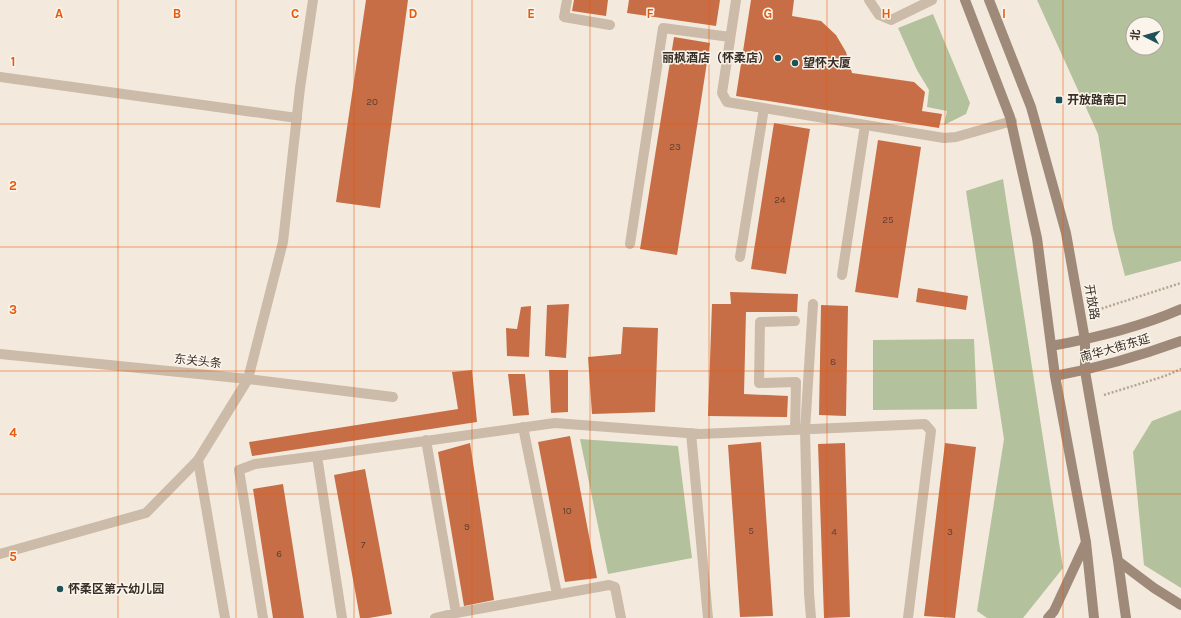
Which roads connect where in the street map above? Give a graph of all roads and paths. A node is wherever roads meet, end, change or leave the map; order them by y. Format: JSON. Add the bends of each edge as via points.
{"nodes":[{"id":1,"x":313,"y":0,"type":"edge"},
{"id":2,"x":567,"y":0,"type":"edge"},
{"id":3,"x":736,"y":0,"type":"edge"},
{"id":4,"x":869,"y":0,"type":"edge"},
{"id":5,"x":932,"y":0,"type":"edge"},
{"id":6,"x":965,"y":0,"type":"edge"},
{"id":7,"x":989,"y":0,"type":"edge"},
{"id":8,"x":610,"y":24,"type":"dead end"},
{"id":9,"x":730,"y":37,"type":"junction"},
{"id":10,"x":0,"y":77,"type":"edge"},
{"id":11,"x":764,"y":108,"type":"junction"},
{"id":12,"x":297,"y":118,"type":"junction"},
{"id":13,"x":1012,"y":121,"type":"junction"},
{"id":14,"x":866,"y":125,"type":"junction"},
{"id":15,"x":630,"y":244,"type":"dead end"},
{"id":16,"x":740,"y":257,"type":"dead end"},
{"id":17,"x":842,"y":275,"type":"dead end"},
{"id":18,"x":1181,"y":283,"type":"edge"},
{"id":19,"x":812,"y":304,"type":"dead end"},
{"id":20,"x":1181,"y":309,"type":"edge"},
{"id":21,"x":1081,"y":315,"type":"junction"},
{"id":22,"x":795,"y":321,"type":"dead end"},
{"id":23,"x":1085,"y":340,"type":"junction"},
{"id":24,"x":1181,"y":341,"type":"edge"},
{"id":25,"x":1051,"y":346,"type":"junction"},
{"id":26,"x":0,"y":354,"type":"edge"},
{"id":27,"x":1181,"y":369,"type":"edge"},
{"id":28,"x":1085,"y":371,"type":"junction"},
{"id":29,"x":1055,"y":376,"type":"junction"},
{"id":30,"x":248,"y":379,"type":"junction"},
{"id":31,"x":393,"y":397,"type":"dead end"},
{"id":32,"x":1090,"y":399,"type":"junction"},
{"id":33,"x":523,"y":427,"type":"junction"},
{"id":34,"x":800,"y":430,"type":"junction"},
{"id":35,"x":691,"y":433,"type":"junction"},
{"id":36,"x":426,"y":440,"type":"junction"},
{"id":37,"x":317,"y":456,"type":"junction"},
{"id":38,"x":198,"y":460,"type":"junction"},
{"id":39,"x":1086,"y":542,"type":"junction"},
{"id":40,"x":0,"y":554,"type":"edge"},
{"id":41,"x":1118,"y":561,"type":"junction"},
{"id":42,"x":556,"y":594,"type":"junction"},
{"id":43,"x":1181,"y":605,"type":"edge"},
{"id":44,"x":456,"y":613,"type":"junction"},
{"id":45,"x":224,"y":618,"type":"edge"},
{"id":46,"x":262,"y":618,"type":"edge"},
{"id":47,"x":342,"y":618,"type":"edge"},
{"id":48,"x":435,"y":618,"type":"edge"},
{"id":49,"x":622,"y":618,"type":"edge"},
{"id":50,"x":708,"y":618,"type":"edge"},
{"id":51,"x":811,"y":618,"type":"edge"},
{"id":52,"x":908,"y":618,"type":"edge"},
{"id":53,"x":1048,"y":618,"type":"edge"},
{"id":54,"x":1094,"y":618,"type":"edge"},
{"id":55,"x":1126,"y":618,"type":"edge"}],
"edges":[{"from":1,"to":12,"type":"street"},
{"from":2,"to":8,"type":"street","via":[[564,17]]},
{"from":3,"to":9,"type":"street"},
{"from":4,"to":5,"type":"street","via":[[880,15],[891,20]]},
{"from":6,"to":13,"type":"main road"},
{"from":7,"to":21,"type":"main road","name":"开放路","via":[[1031,107],[1066,233]]},
{"from":9,"to":11,"type":"street","via":[[722,93],[727,102]]},
{"from":9,"to":15,"type":"street","via":[[663,28]]},
{"from":10,"to":12,"type":"street"},
{"from":11,"to":14,"type":"street"},
{"from":11,"to":16,"type":"street"},
{"from":12,"to":30,"type":"street","via":[[283,242]]},
{"from":13,"to":14,"type":"street","via":[[956,138]]},
{"from":13,"to":25,"type":"main road","via":[[1037,238]]},
{"from":14,"to":17,"type":"street"},
{"from":18,"to":21,"type":"path"},
{"from":19,"to":34,"type":"street"},
{"from":20,"to":23,"type":"main road","name":"南华大街东延"},
{"from":21,"to":23,"type":"main road","name":"开放路"},
{"from":22,"to":34,"type":"street","via":[[760,322],[759,383],[796,382]]},
{"from":23,"to":25,"type":"main road","name":"南华大街东延"},
{"from":23,"to":28,"type":"main road","name":"开放路"},
{"from":24,"to":28,"type":"main road","name":"南华大街东延"},
{"from":25,"to":29,"type":"main road"},
{"from":26,"to":30,"type":"street","name":"东关头条"},
{"from":27,"to":32,"type":"path"},
{"from":28,"to":29,"type":"main road","name":"南华大街东延"},
{"from":28,"to":32,"type":"main road","name":"开放路"},
{"from":29,"to":39,"type":"main road"},
{"from":30,"to":31,"type":"street","name":"东关头条"},
{"from":30,"to":38,"type":"street"},
{"from":32,"to":41,"type":"main road","name":"开放路"},
{"from":33,"to":35,"type":"street","via":[[555,423]]},
{"from":33,"to":36,"type":"street"},
{"from":33,"to":42,"type":"street"},
{"from":34,"to":35,"type":"street"},
{"from":34,"to":51,"type":"street"},
{"from":34,"to":52,"type":"street","via":[[925,424],[931,431]]},
{"from":35,"to":50,"type":"street"},
{"from":36,"to":37,"type":"street"},
{"from":36,"to":44,"type":"street"},
{"from":37,"to":46,"type":"street","via":[[255,464],[239,470]]},
{"from":37,"to":47,"type":"street"},
{"from":38,"to":40,"type":"street","via":[[146,513]]},
{"from":38,"to":45,"type":"street"},
{"from":39,"to":53,"type":"main road","via":[[1054,611]]},
{"from":39,"to":54,"type":"main road"},
{"from":41,"to":43,"type":"main road"},
{"from":41,"to":55,"type":"main road","name":"开放路"},
{"from":42,"to":44,"type":"street"},
{"from":42,"to":49,"type":"street","via":[[609,585],[615,587]]},
{"from":44,"to":48,"type":"street"}]}
